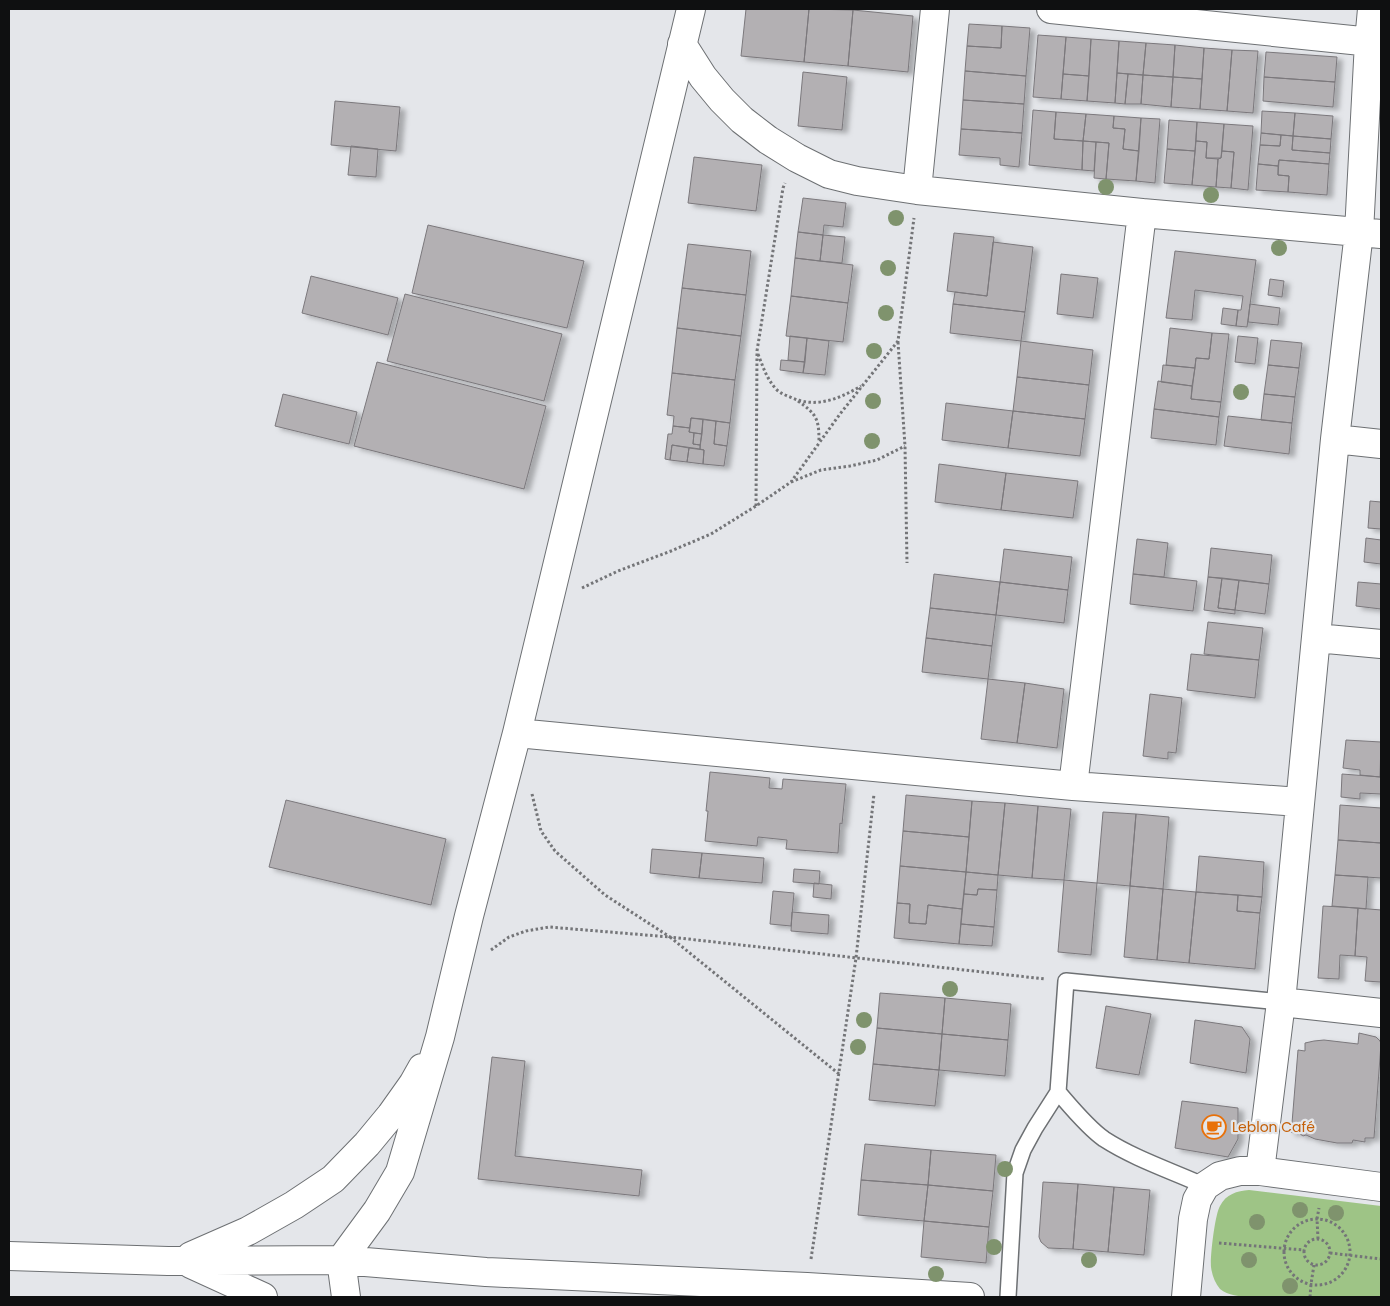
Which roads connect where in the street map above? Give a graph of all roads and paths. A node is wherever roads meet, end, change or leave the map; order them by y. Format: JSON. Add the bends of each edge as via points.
{"nodes":[{"id":1,"x":691,"y":9,"type":"edge"},
{"id":2,"x":936,"y":9,"type":"edge"},
{"id":3,"x":1051,"y":9,"type":"edge"},
{"id":4,"x":1372,"y":9,"type":"edge"},
{"id":5,"x":1375,"y":43,"type":"edge"},
{"id":6,"x":682,"y":44,"type":"junction"},
{"id":7,"x":797,"y":158,"type":"junction"},
{"id":8,"x":917,"y":190,"type":"junction"},
{"id":9,"x":1142,"y":213,"type":"junction"},
{"id":10,"x":1370,"y":233,"type":"edge"},
{"id":11,"x":898,"y":341,"type":"junction"},
{"id":12,"x":757,"y":351,"type":"junction"},
{"id":13,"x":863,"y":384,"type":"junction"},
{"id":14,"x":798,"y":400,"type":"junction"},
{"id":15,"x":1336,"y":439,"type":"junction"},
{"id":16,"x":819,"y":442,"type":"junction"},
{"id":17,"x":1381,"y":444,"type":"edge"},
{"id":18,"x":906,"y":446,"type":"junction"},
{"id":19,"x":791,"y":482,"type":"junction"},
{"id":20,"x":756,"y":506,"type":"junction"},
{"id":21,"x":907,"y":564,"type":"dead end"},
{"id":22,"x":548,"y":604,"type":"junction"},
{"id":23,"x":1316,"y":638,"type":"junction"},
{"id":24,"x":1381,"y":644,"type":"edge"},
{"id":25,"x":517,"y":733,"type":"junction"},
{"id":26,"x":877,"y":767,"type":"junction"},
{"id":27,"x":1073,"y":786,"type":"junction"},
{"id":28,"x":530,"y":789,"type":"dead end"},
{"id":29,"x":1300,"y":802,"type":"junction"},
{"id":30,"x":670,"y":937,"type":"junction"},
{"id":31,"x":489,"y":951,"type":"dead end"},
{"id":32,"x":856,"y":958,"type":"junction"},
{"id":33,"x":1066,"y":981,"type":"junction"},
{"id":34,"x":1281,"y":1002,"type":"junction"},
{"id":35,"x":1381,"y":1013,"type":"edge"},
{"id":36,"x":440,"y":1037,"type":"junction"},
{"id":37,"x":839,"y":1074,"type":"junction"},
{"id":38,"x":1058,"y":1092,"type":"junction"},
{"id":39,"x":1260,"y":1171,"type":"junction"},
{"id":40,"x":1206,"y":1186,"type":"junction"},
{"id":41,"x":1381,"y":1187,"type":"edge"},
{"id":42,"x":1191,"y":1241,"type":"junction"},
{"id":43,"x":1284,"y":1248,"type":"junction"},
{"id":44,"x":1304,"y":1250,"type":"junction"},
{"id":45,"x":1330,"y":1253,"type":"junction"},
{"id":46,"x":1350,"y":1255,"type":"junction"},
{"id":47,"x":9,"y":1256,"type":"edge"},
{"id":48,"x":1381,"y":1259,"type":"edge"},
{"id":49,"x":183,"y":1260,"type":"junction"},
{"id":50,"x":341,"y":1260,"type":"junction"},
{"id":51,"x":1314,"y":1265,"type":"junction"},
{"id":52,"x":1311,"y":1284,"type":"junction"},
{"id":53,"x":807,"y":1287,"type":"junction"},
{"id":54,"x":263,"y":1297,"type":"edge"},
{"id":55,"x":346,"y":1297,"type":"edge"},
{"id":56,"x":970,"y":1297,"type":"edge"},
{"id":57,"x":1008,"y":1297,"type":"edge"},
{"id":58,"x":1186,"y":1297,"type":"edge"},
{"id":59,"x":1310,"y":1297,"type":"edge"}],
"edges":[{"from":1,"to":6,"type":"street"},
{"from":2,"to":8,"type":"street"},
{"from":3,"to":5,"type":"street"},
{"from":4,"to":5,"type":"street"},
{"from":5,"to":10,"type":"street"},
{"from":6,"to":7,"type":"street","via":[[703,78],[742,120]]},
{"from":6,"to":22,"type":"street"},
{"from":7,"to":8,"type":"street","via":[[829,174]]},
{"from":7,"to":12,"type":"path","via":[[783,188]]},
{"from":8,"to":9,"type":"street"},
{"from":8,"to":11,"type":"path"},
{"from":9,"to":10,"type":"street"},
{"from":9,"to":27,"type":"street"},
{"from":10,"to":15,"type":"street"},
{"from":11,"to":13,"type":"path"},
{"from":11,"to":18,"type":"path"},
{"from":12,"to":14,"type":"path","via":[[766,375],[778,391]]},
{"from":12,"to":20,"type":"path"},
{"from":13,"to":14,"type":"path","via":[[843,396],[821,403]]},
{"from":13,"to":16,"type":"path"},
{"from":14,"to":16,"type":"path","via":[[813,412],[819,426]]},
{"from":15,"to":17,"type":"street"},
{"from":15,"to":23,"type":"street"},
{"from":16,"to":19,"type":"path"},
{"from":18,"to":19,"type":"path","via":[[877,460],[821,470]]},
{"from":18,"to":21,"type":"path"},
{"from":19,"to":20,"type":"path"},
{"from":20,"to":22,"type":"path","via":[[711,534],[618,571]]},
{"from":22,"to":25,"type":"street"},
{"from":23,"to":24,"type":"street"},
{"from":23,"to":29,"type":"street"},
{"from":25,"to":26,"type":"street"},
{"from":25,"to":36,"type":"street"},
{"from":26,"to":27,"type":"street"},
{"from":26,"to":32,"type":"path"},
{"from":27,"to":29,"type":"street"},
{"from":28,"to":30,"type":"path","via":[[541,831],[555,851],[605,895]]},
{"from":29,"to":34,"type":"street"},
{"from":30,"to":31,"type":"path","via":[[549,927],[509,937]]},
{"from":30,"to":32,"type":"path"},
{"from":30,"to":37,"type":"path"},
{"from":32,"to":33,"type":"path"},
{"from":32,"to":37,"type":"path"},
{"from":33,"to":34,"type":"lane"},
{"from":33,"to":38,"type":"lane"},
{"from":34,"to":35,"type":"street"},
{"from":34,"to":39,"type":"street"},
{"from":36,"to":49,"type":"street","via":[[391,1115],[333,1179],[248,1231]]},
{"from":36,"to":50,"type":"street","via":[[400,1172],[377,1211]]},
{"from":37,"to":53,"type":"path"},
{"from":38,"to":40,"type":"lane","via":[[1103,1138]]},
{"from":38,"to":57,"type":"lane","via":[[1034,1128],[1015,1173]]},
{"from":39,"to":40,"type":"street","via":[[1233,1172]]},
{"from":39,"to":41,"type":"street"},
{"from":40,"to":42,"type":"street","via":[[1197,1200]]},
{"from":42,"to":43,"type":"path"},
{"from":42,"to":58,"type":"street"},
{"from":43,"to":44,"type":"path"},
{"from":43,"to":46,"type":"path","via":[[1295,1227],[1302,1222],[1319,1219],[1342,1230]]},
{"from":43,"to":52,"type":"path","via":[[1284,1259],[1292,1274],[1298,1280]]},
{"from":44,"to":45,"type":"path","via":[[1308,1243],[1318,1239],[1327,1244]]},
{"from":44,"to":51,"type":"path","via":[[1307,1260]]},
{"from":45,"to":46,"type":"path"},
{"from":45,"to":51,"type":"path","via":[[1325,1262]]},
{"from":46,"to":48,"type":"path"},
{"from":46,"to":52,"type":"path","via":[[1344,1270],[1332,1282]]},
{"from":47,"to":49,"type":"street"},
{"from":49,"to":50,"type":"street"},
{"from":49,"to":54,"type":"street"},
{"from":50,"to":53,"type":"street","via":[[486,1272]]},
{"from":50,"to":55,"type":"street"},
{"from":51,"to":52,"type":"path"},
{"from":52,"to":59,"type":"path"},
{"from":53,"to":56,"type":"street"}]}
